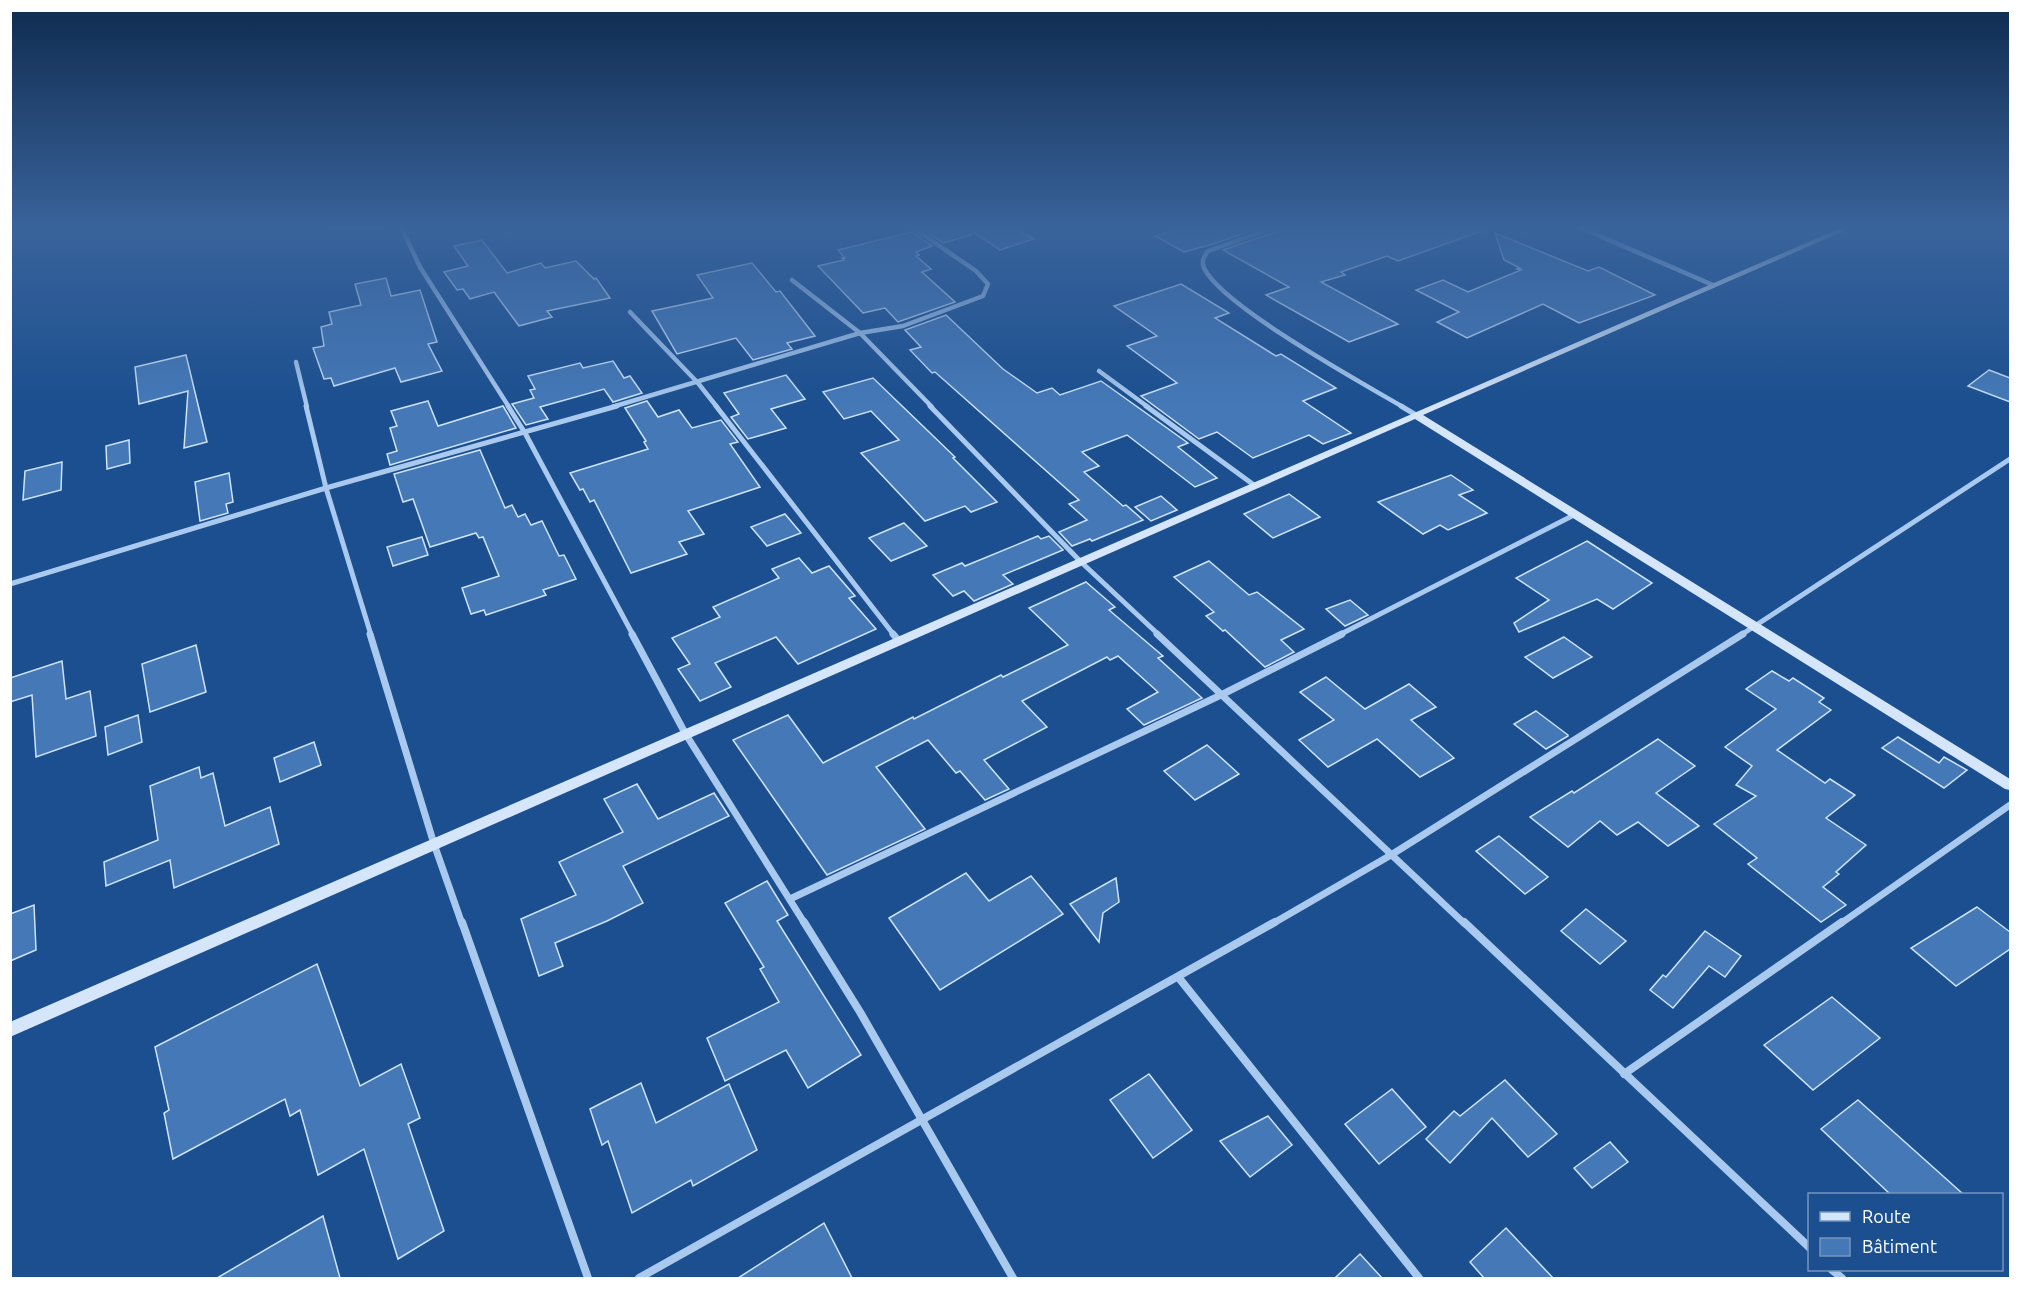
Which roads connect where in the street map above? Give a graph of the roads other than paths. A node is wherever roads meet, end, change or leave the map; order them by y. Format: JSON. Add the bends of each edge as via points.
{"nodes":[{"id":1,"x":433,"y":287,"type":"edge"},
{"id":2,"x":801,"y":287,"type":"edge"},
{"id":3,"x":987,"y":287,"type":"edge"},
{"id":4,"x":1221,"y":287,"type":"edge"},
{"id":5,"x":1708,"y":287,"type":"edge"},
{"id":6,"x":630,"y":312,"type":"dead end"},
{"id":7,"x":860,"y":333,"type":"junction"},
{"id":8,"x":296,"y":362,"type":"dead end"},
{"id":9,"x":1099,"y":371,"type":"dead end"},
{"id":10,"x":698,"y":383,"type":"junction"},
{"id":11,"x":1416,"y":415,"type":"junction"},
{"id":12,"x":525,"y":433,"type":"junction"},
{"id":13,"x":2010,"y":459,"type":"edge"},
{"id":14,"x":1254,"y":484,"type":"junction"},
{"id":15,"x":326,"y":488,"type":"junction"},
{"id":16,"x":1576,"y":514,"type":"junction"},
{"id":17,"x":1080,"y":561,"type":"junction"},
{"id":18,"x":10,"y":584,"type":"edge"},
{"id":19,"x":1755,"y":626,"type":"junction"},
{"id":20,"x":899,"y":641,"type":"junction"},
{"id":21,"x":1223,"y":694,"type":"junction"},
{"id":22,"x":685,"y":733,"type":"junction"},
{"id":23,"x":2010,"y":784,"type":"edge"},
{"id":24,"x":2010,"y":806,"type":"edge"},
{"id":25,"x":434,"y":844,"type":"junction"},
{"id":26,"x":1391,"y":855,"type":"junction"},
{"id":27,"x":790,"y":899,"type":"junction"},
{"id":28,"x":1179,"y":978,"type":"junction"},
{"id":29,"x":10,"y":1030,"type":"edge"},
{"id":30,"x":1624,"y":1074,"type":"junction"},
{"id":31,"x":923,"y":1120,"type":"junction"},
{"id":32,"x":1808,"y":1247,"type":"edge"},
{"id":33,"x":588,"y":1278,"type":"edge"},
{"id":34,"x":639,"y":1278,"type":"edge"},
{"id":35,"x":1013,"y":1278,"type":"edge"},
{"id":36,"x":1419,"y":1278,"type":"edge"}],
"edges":[{"from":1,"to":12,"type":"street"},
{"from":2,"to":7,"type":"street"},
{"from":3,"to":7,"type":"street","via":[[983,296],[903,326]]},
{"from":4,"to":11,"type":"street","via":[[1259,317]]},
{"from":5,"to":11,"type":"street"},
{"from":6,"to":10,"type":"street"},
{"from":7,"to":10,"type":"street"},
{"from":7,"to":17,"type":"street"},
{"from":8,"to":15,"type":"street"},
{"from":9,"to":14,"type":"street"},
{"from":10,"to":12,"type":"street"},
{"from":10,"to":20,"type":"street"},
{"from":11,"to":14,"type":"street"},
{"from":11,"to":16,"type":"street"},
{"from":12,"to":15,"type":"street"},
{"from":12,"to":22,"type":"street"},
{"from":13,"to":19,"type":"street"},
{"from":14,"to":17,"type":"street"},
{"from":15,"to":18,"type":"street"},
{"from":15,"to":25,"type":"street"},
{"from":16,"to":19,"type":"street"},
{"from":16,"to":21,"type":"street"},
{"from":17,"to":20,"type":"street"},
{"from":17,"to":21,"type":"street"},
{"from":19,"to":23,"type":"street"},
{"from":19,"to":26,"type":"street"},
{"from":20,"to":22,"type":"street"},
{"from":21,"to":26,"type":"street"},
{"from":21,"to":27,"type":"street"},
{"from":22,"to":25,"type":"street"},
{"from":22,"to":27,"type":"street"},
{"from":24,"to":30,"type":"street"},
{"from":25,"to":29,"type":"street"},
{"from":25,"to":33,"type":"street"},
{"from":26,"to":28,"type":"street"},
{"from":26,"to":30,"type":"street"},
{"from":27,"to":31,"type":"street"},
{"from":28,"to":31,"type":"street"},
{"from":28,"to":36,"type":"street"},
{"from":30,"to":32,"type":"street"},
{"from":31,"to":34,"type":"street"},
{"from":31,"to":35,"type":"street"}]}
